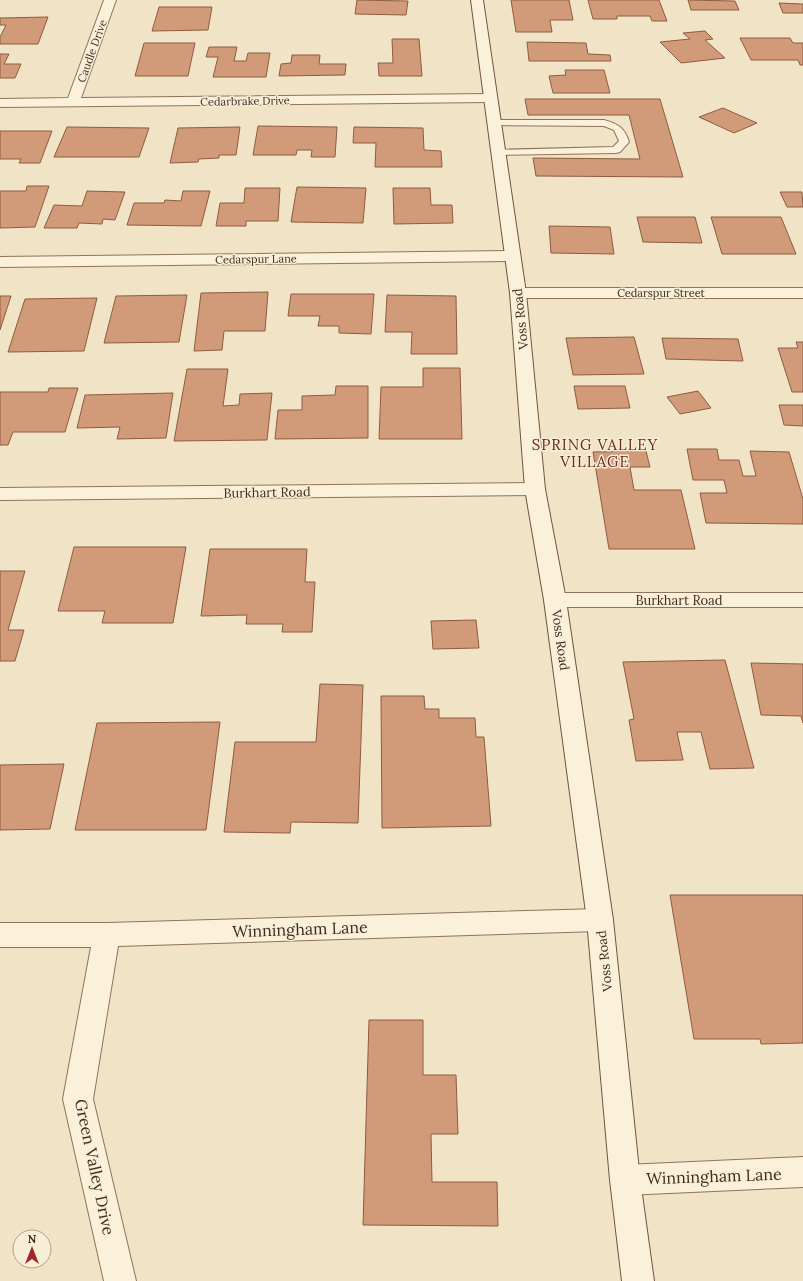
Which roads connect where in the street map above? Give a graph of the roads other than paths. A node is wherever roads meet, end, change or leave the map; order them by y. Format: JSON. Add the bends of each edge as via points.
{"nodes":[{"id":1,"x":110,"y":0,"type":"edge"},
{"id":2,"x":477,"y":0,"type":"edge"},
{"id":3,"x":490,"y":98,"type":"junction"},
{"id":4,"x":0,"y":103,"type":"edge"},
{"id":5,"x":73,"y":103,"type":"junction"},
{"id":6,"x":493,"y":123,"type":"junction"},
{"id":7,"x":497,"y":152,"type":"junction"},
{"id":8,"x":512,"y":256,"type":"junction"},
{"id":9,"x":0,"y":262,"type":"edge"},
{"id":10,"x":518,"y":293,"type":"junction"},
{"id":11,"x":803,"y":294,"type":"edge"},
{"id":12,"x":535,"y":489,"type":"junction"},
{"id":13,"x":0,"y":494,"type":"edge"},
{"id":14,"x":555,"y":600,"type":"junction"},
{"id":15,"x":803,"y":600,"type":"edge"},
{"id":16,"x":600,"y":920,"type":"junction"},
{"id":17,"x":0,"y":935,"type":"edge"},
{"id":18,"x":107,"y":935,"type":"junction"},
{"id":19,"x":803,"y":1172,"type":"edge"},
{"id":20,"x":625,"y":1180,"type":"junction"},
{"id":21,"x":120,"y":1281,"type":"edge"},
{"id":22,"x":638,"y":1281,"type":"edge"}],
"edges":[{"from":1,"to":5,"type":"street","name":"Caudle Drive"},
{"from":2,"to":3,"type":"street","name":"Voss Road"},
{"from":3,"to":5,"type":"street","name":"Cedarbrake Drive"},
{"from":3,"to":6,"type":"street","name":"Voss Road"},
{"from":4,"to":5,"type":"street","name":"Cedarbrake Drive"},
{"from":6,"to":7,"type":"street","name":"Voss Road"},
{"from":6,"to":7,"type":"lane","via":[[604,123],[617,127],[624,142],[616,150]]},
{"from":7,"to":8,"type":"street","name":"Voss Road"},
{"from":8,"to":9,"type":"street","name":"Cedarspur Lane"},
{"from":8,"to":10,"type":"street","name":"Voss Road"},
{"from":10,"to":11,"type":"street","name":"Cedarspur Street"},
{"from":10,"to":12,"type":"street","name":"Voss Road"},
{"from":12,"to":13,"type":"street","name":"Burkhart Road"},
{"from":12,"to":14,"type":"street","name":"Voss Road"},
{"from":14,"to":15,"type":"street","name":"Burkhart Road"},
{"from":14,"to":16,"type":"street","name":"Voss Road"},
{"from":16,"to":18,"type":"street","name":"Winningham Lane"},
{"from":16,"to":20,"type":"street","name":"Voss Road"},
{"from":17,"to":18,"type":"street","name":"Winningham Lane"},
{"from":18,"to":21,"type":"street","name":"Green Valley Drive","via":[[78,1099]]},
{"from":19,"to":20,"type":"street","name":"Winningham Lane"},
{"from":20,"to":22,"type":"street","name":"Voss Road"}]}
